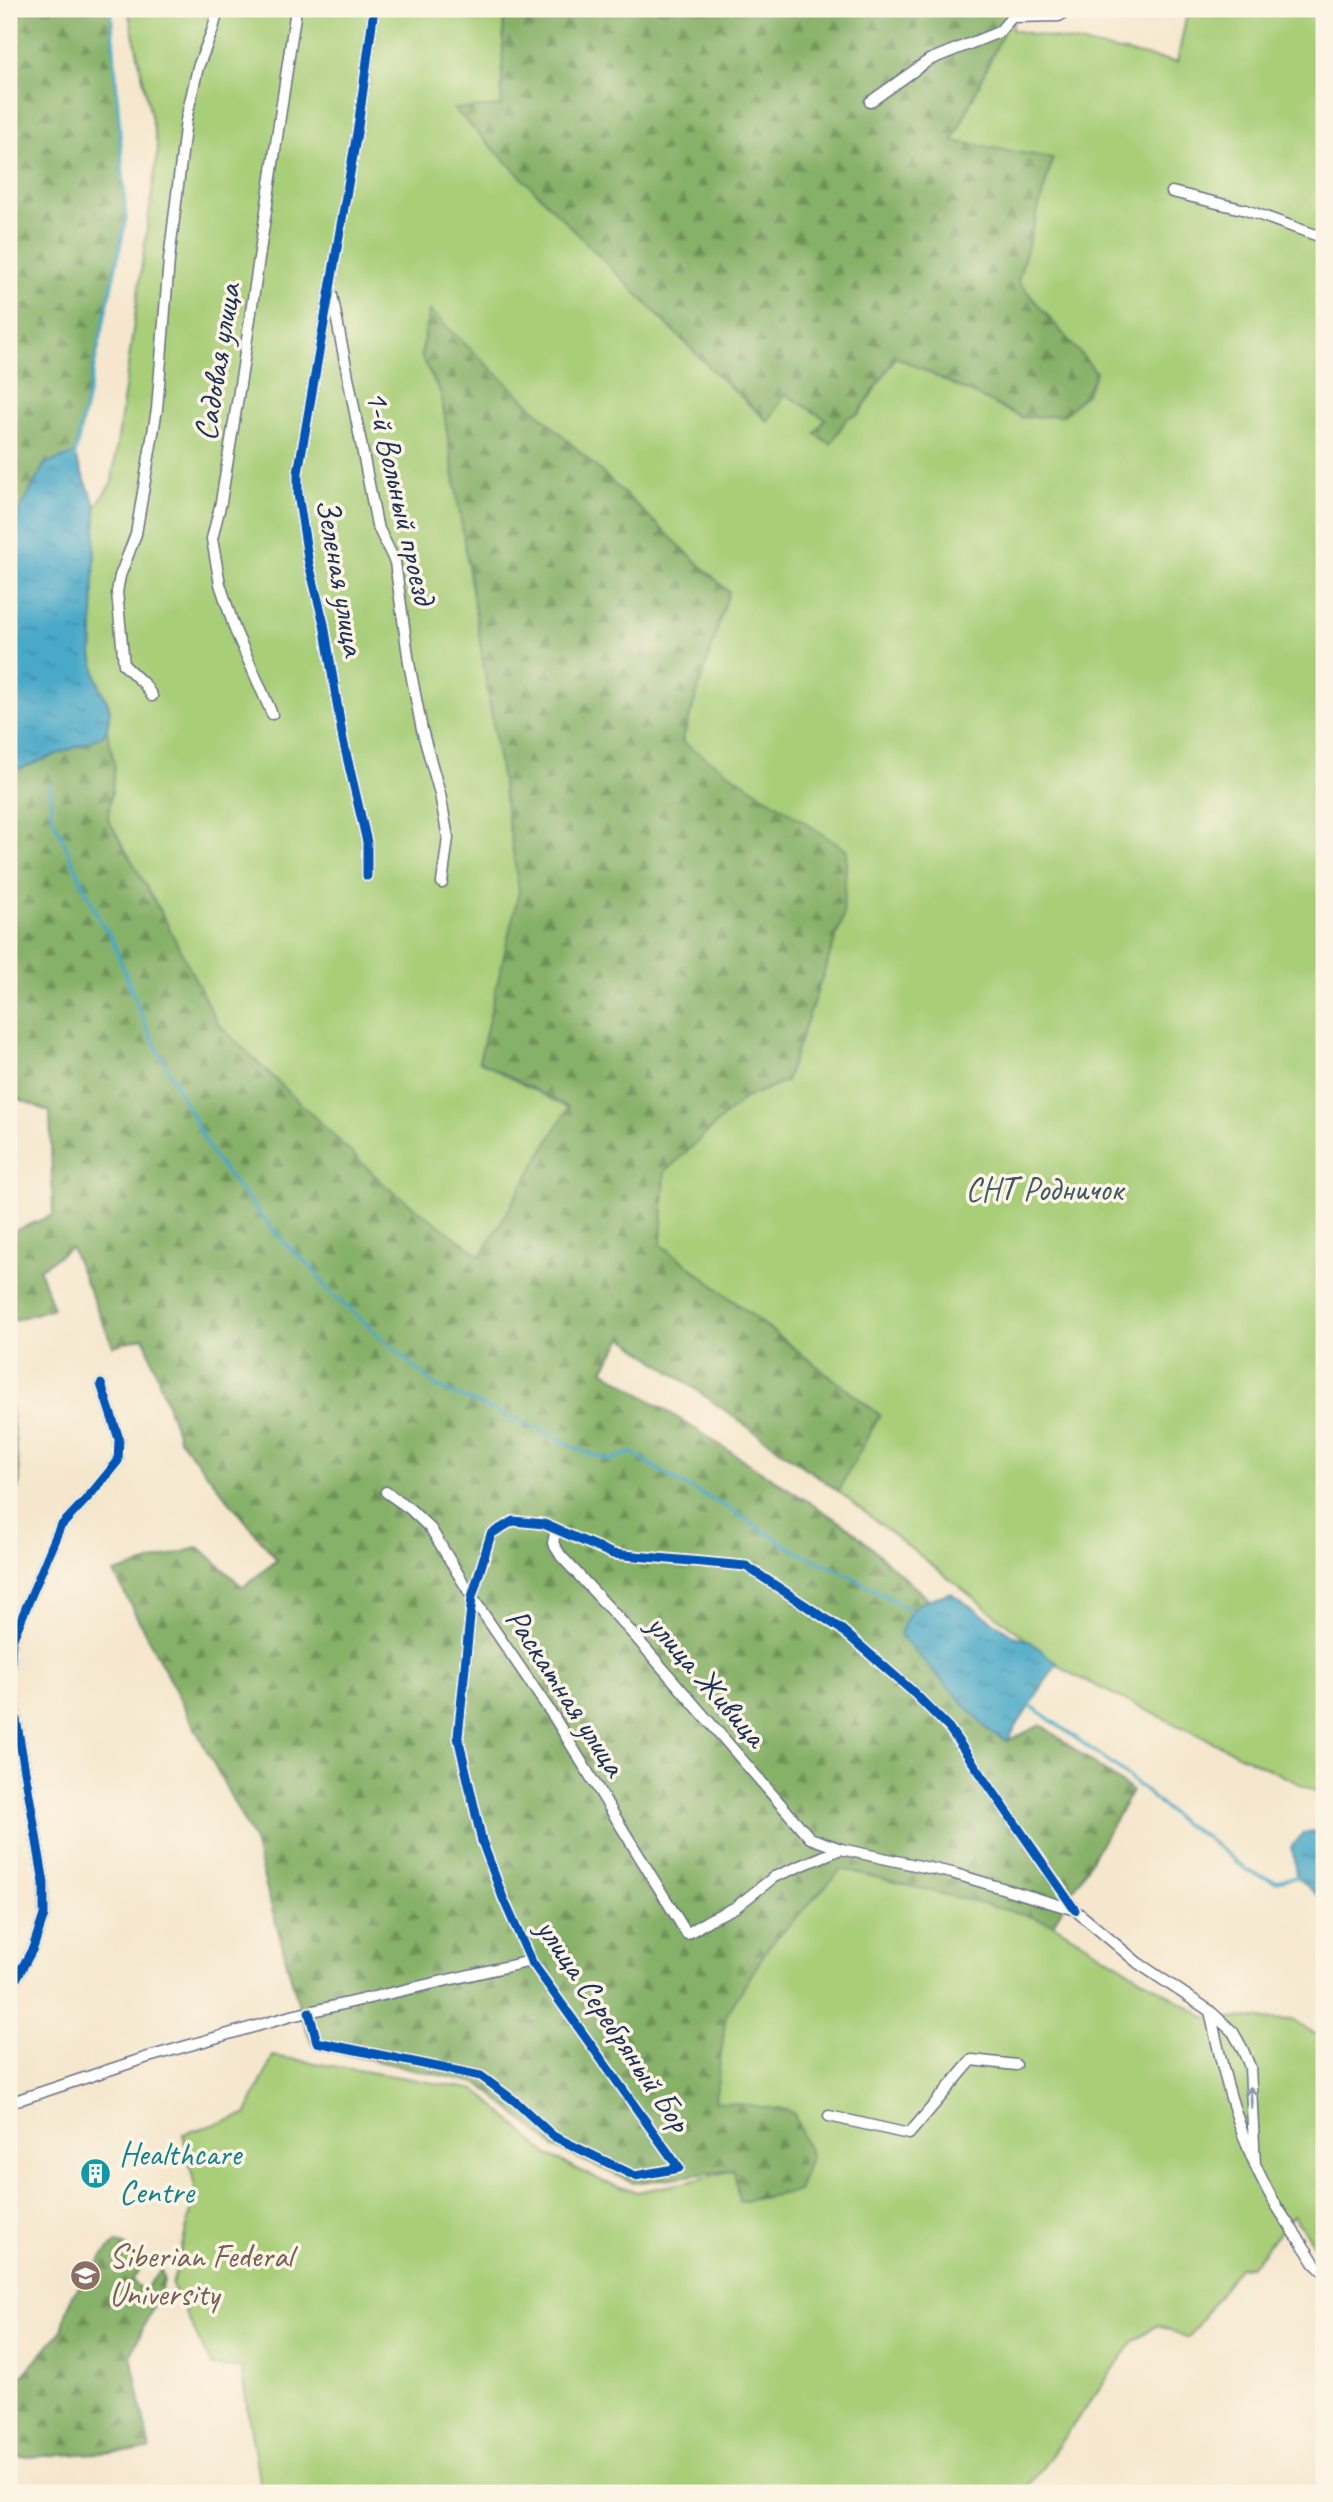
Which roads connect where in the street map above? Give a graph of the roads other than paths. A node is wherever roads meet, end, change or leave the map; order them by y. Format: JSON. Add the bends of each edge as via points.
{"nodes":[{"id":1,"x":218,"y":9,"type":"edge"},
{"id":2,"x":296,"y":9,"type":"edge"},
{"id":3,"x":374,"y":9,"type":"edge"},
{"id":4,"x":1071,"y":9,"type":"edge"},
{"id":5,"x":870,"y":102,"type":"dead end"},
{"id":6,"x":1172,"y":192,"type":"dead end"},
{"id":7,"x":1324,"y":238,"type":"edge"},
{"id":8,"x":331,"y":286,"type":"junction"},
{"id":9,"x":152,"y":696,"type":"dead end"},
{"id":10,"x":272,"y":714,"type":"dead end"},
{"id":11,"x":367,"y":876,"type":"dead end"},
{"id":12,"x":442,"y":883,"type":"dead end"},
{"id":13,"x":101,"y":1384,"type":"dead end"},
{"id":14,"x":386,"y":1492,"type":"dead end"},
{"id":15,"x":556,"y":1530,"type":"junction"},
{"id":16,"x":472,"y":1597,"type":"junction"},
{"id":17,"x":841,"y":1849,"type":"junction"},
{"id":18,"x":1075,"y":1909,"type":"junction"},
{"id":19,"x":531,"y":1961,"type":"junction"},
{"id":20,"x":9,"y":1992,"type":"edge"},
{"id":21,"x":1210,"y":2011,"type":"junction"},
{"id":22,"x":309,"y":2012,"type":"junction"},
{"id":23,"x":1016,"y":2065,"type":"dead end"},
{"id":24,"x":9,"y":2103,"type":"edge"},
{"id":25,"x":830,"y":2116,"type":"dead end"},
{"id":26,"x":1255,"y":2165,"type":"junction"},
{"id":27,"x":1324,"y":2273,"type":"edge"}],
"edges":[{"from":1,"to":9,"type":"street","via":[[186,120],[157,409],[136,534],[117,592],[124,665]]},
{"from":2,"to":10,"type":"street","name":"Садовая улица","via":[[243,366],[212,539],[235,630]]},
{"from":3,"to":8,"type":"street","name":"Зеленая улица"},
{"from":4,"to":5,"type":"street","via":[[1059,16],[1012,17],[999,32],[929,60]]},
{"from":6,"to":7,"type":"street","via":[[1246,210]]},
{"from":8,"to":11,"type":"street","name":"Зеленая улица","via":[[298,494],[366,842]]},
{"from":8,"to":12,"type":"street","name":"1-й Вольный проезд","via":[[377,525],[395,562],[409,663],[440,794],[448,838]]},
{"from":13,"to":20,"type":"street","via":[[119,1438],[118,1461],[60,1527],[12,1641],[10,1683],[44,1883],[44,1915],[33,1948]]},
{"from":14,"to":16,"type":"street","name":"Раскатная улица","via":[[431,1529]]},
{"from":15,"to":16,"type":"street","name":"улица Серебряный Бор","via":[[513,1521],[491,1534]]},
{"from":15,"to":17,"type":"street","name":"улица Живица","via":[[553,1543],[561,1556],[810,1838]]},
{"from":15,"to":18,"type":"street","name":"улица Серебряный Бор","via":[[613,1554],[746,1566],[841,1629],[949,1728]]},
{"from":16,"to":17,"type":"street","name":"Раскатная улица","via":[[554,1717],[687,1934],[736,1907],[774,1877]]},
{"from":16,"to":19,"type":"street","name":"улица Серебряный Бор","via":[[458,1737],[482,1842]]},
{"from":17,"to":18,"type":"street","name":"улица Живица","via":[[952,1873]]},
{"from":18,"to":21,"type":"street","via":[[1138,1963]]},
{"from":19,"to":22,"type":"street"},
{"from":19,"to":22,"type":"street","name":"улица Серебряный Бор","via":[[679,2168],[635,2176],[553,2136],[481,2076],[317,2042]]},
{"from":21,"to":26,"type":"street","via":[[1222,2068]]},
{"from":26,"to":21,"type":"street","one_way":true,"via":[[1250,2067],[1233,2032]]},
{"from":22,"to":24,"type":"street","via":[[145,2058]]},
{"from":23,"to":25,"type":"street","via":[[972,2060],[909,2134]]},
{"from":26,"to":27,"type":"street","via":[[1269,2194]]}]}
